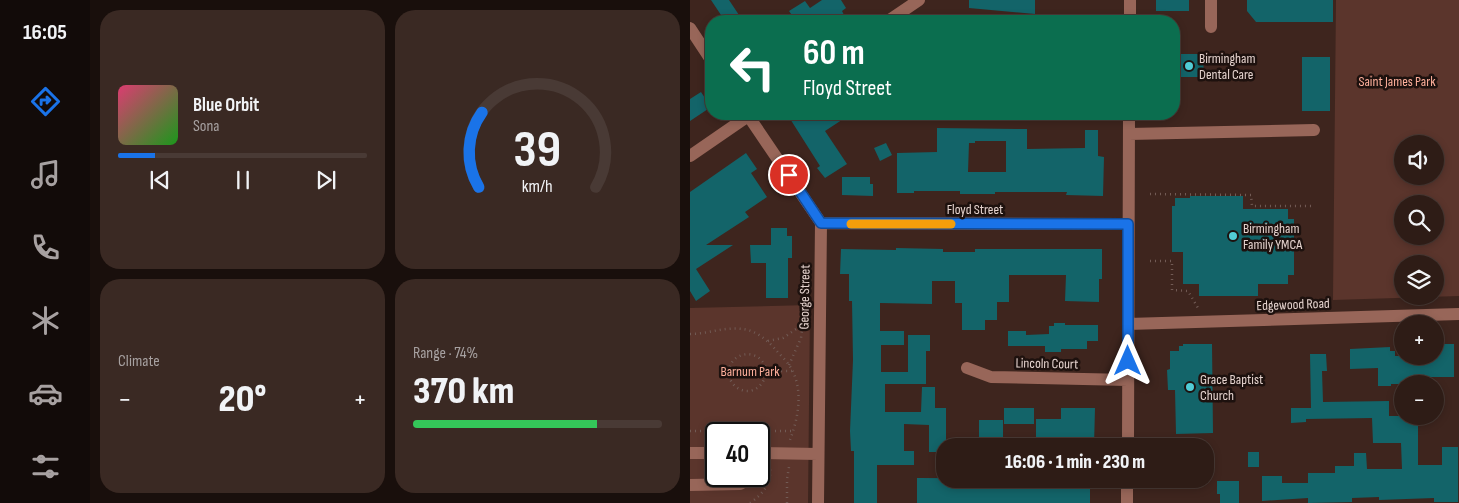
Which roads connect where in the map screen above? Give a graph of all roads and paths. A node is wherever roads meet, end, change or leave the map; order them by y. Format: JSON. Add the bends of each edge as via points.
{"nodes":[{"id":1,"x":919,"y":0,"type":"edge"},
{"id":2,"x":1130,"y":0,"type":"edge"},
{"id":3,"x":1211,"y":0,"type":"edge"},
{"id":4,"x":900,"y":15,"type":"edge"},
{"id":5,"x":1130,"y":15,"type":"edge"},
{"id":6,"x":1211,"y":27,"type":"dead end"},
{"id":7,"x":690,"y":28,"type":"edge"},
{"id":8,"x":705,"y":51,"type":"edge"},
{"id":9,"x":741,"y":120,"type":"edge"},
{"id":10,"x":753,"y":120,"type":"edge"},
{"id":11,"x":1129,"y":120,"type":"edge"},
{"id":12,"x":1314,"y":130,"type":"dead end"},
{"id":13,"x":1129,"y":134,"type":"junction"},
{"id":14,"x":690,"y":156,"type":"edge"},
{"id":15,"x":1150,"y":194,"type":"dead end"},
{"id":16,"x":1312,"y":206,"type":"dead end"},
{"id":17,"x":821,"y":223,"type":"junction"},
{"id":18,"x":1128,"y":224,"type":"junction"},
{"id":19,"x":1150,"y":261,"type":"dead end"},
{"id":20,"x":1198,"y":310,"type":"dead end"},
{"id":21,"x":804,"y":314,"type":"dead end"},
{"id":22,"x":1459,"y":314,"type":"edge"},
{"id":23,"x":1128,"y":324,"type":"junction"},
{"id":24,"x":802,"y":325,"type":"junction"},
{"id":25,"x":690,"y":334,"type":"edge"},
{"id":26,"x":768,"y":341,"type":"junction"},
{"id":27,"x":789,"y":365,"type":"junction"},
{"id":28,"x":967,"y":368,"type":"dead end"},
{"id":29,"x":767,"y":371,"type":"junction"},
{"id":30,"x":792,"y":371,"type":"junction"},
{"id":31,"x":1128,"y":380,"type":"junction"},
{"id":32,"x":690,"y":431,"type":"edge"},
{"id":33,"x":794,"y":431,"type":"junction"},
{"id":34,"x":1128,"y":438,"type":"edge"},
{"id":35,"x":789,"y":446,"type":"dead end"},
{"id":36,"x":690,"y":453,"type":"edge"},
{"id":37,"x":705,"y":453,"type":"edge"},
{"id":38,"x":818,"y":454,"type":"junction"},
{"id":39,"x":770,"y":457,"type":"edge"},
{"id":40,"x":789,"y":460,"type":"dead end"},
{"id":41,"x":690,"y":485,"type":"edge"},
{"id":42,"x":705,"y":485,"type":"edge"},
{"id":43,"x":767,"y":487,"type":"edge"},
{"id":44,"x":1127,"y":488,"type":"edge"},
{"id":45,"x":750,"y":503,"type":"edge"},
{"id":46,"x":787,"y":503,"type":"edge"},
{"id":47,"x":818,"y":503,"type":"edge"},
{"id":48,"x":1127,"y":503,"type":"edge"}],
"edges":[{"from":1,"to":4,"type":"street"},
{"from":2,"to":5,"type":"street"},
{"from":3,"to":6,"type":"street"},
{"from":7,"to":8,"type":"street"},
{"from":9,"to":14,"type":"street"},
{"from":10,"to":17,"type":"street"},
{"from":11,"to":13,"type":"street"},
{"from":12,"to":13,"type":"street"},
{"from":13,"to":18,"type":"street"},
{"from":15,"to":16,"type":"path","via":[[1251,195],[1252,206]]},
{"from":17,"to":18,"type":"street","name":"Floyd Street"},
{"from":17,"to":38,"type":"street","name":"George Street"},
{"from":18,"to":23,"type":"street"},
{"from":19,"to":20,"type":"path","via":[[1172,261],[1172,290],[1188,291]]},
{"from":21,"to":24,"type":"path"},
{"from":22,"to":23,"type":"street","name":"Edgewood Road"},
{"from":23,"to":31,"type":"street"},
{"from":24,"to":26,"type":"path","via":[[783,338]]},
{"from":24,"to":27,"type":"path","via":[[801,338]]},
{"from":25,"to":26,"type":"path","via":[[730,328],[749,330]]},
{"from":26,"to":27,"type":"path"},
{"from":27,"to":30,"type":"path"},
{"from":28,"to":31,"type":"street","name":"Lincoln Court","via":[[991,377]]},
{"from":29,"to":29,"type":"path","via":[[762,360],[752,354],[743,354],[730,366],[729,377],[742,391],[752,391],[760,387]]},
{"from":29,"to":30,"type":"path"},
{"from":30,"to":33,"type":"path","via":[[799,411]]},
{"from":31,"to":34,"type":"street"},
{"from":32,"to":33,"type":"path"},
{"from":33,"to":35,"type":"path"},
{"from":36,"to":37,"type":"street"},
{"from":38,"to":39,"type":"street"},
{"from":38,"to":47,"type":"street","name":"George Street"},
{"from":40,"to":46,"type":"path"},
{"from":41,"to":42,"type":"street"},
{"from":43,"to":45,"type":"path"},
{"from":44,"to":48,"type":"street"}]}
